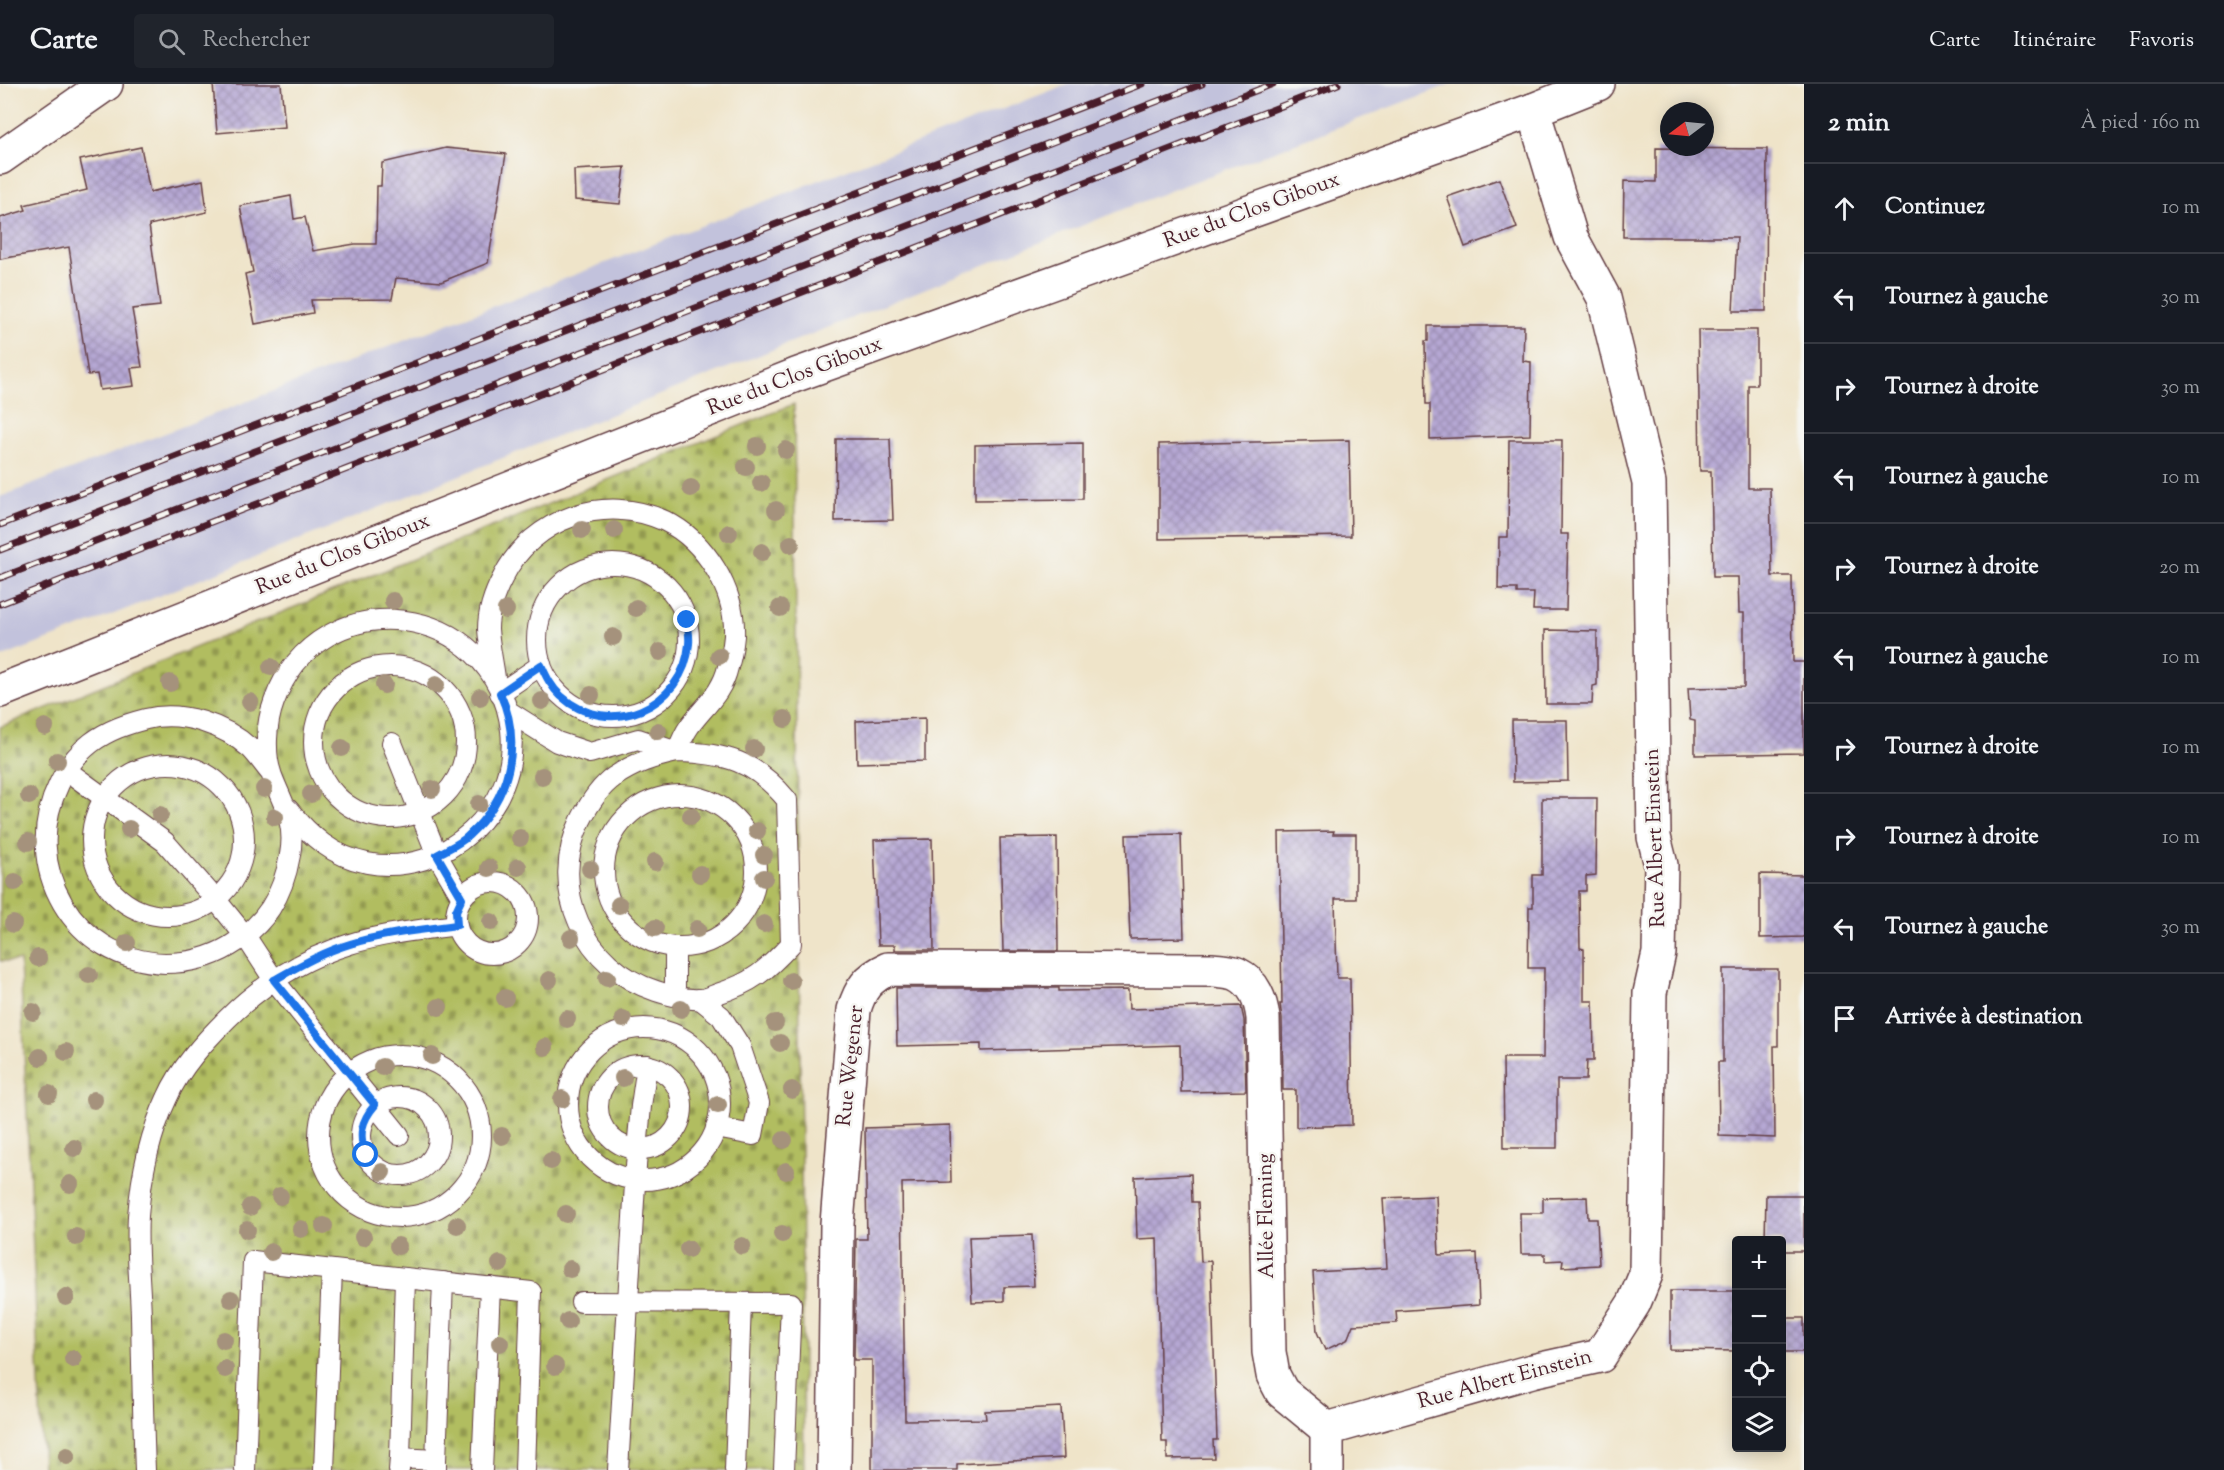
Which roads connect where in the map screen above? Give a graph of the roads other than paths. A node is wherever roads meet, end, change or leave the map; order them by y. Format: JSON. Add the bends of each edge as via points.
{"nodes":[{"id":1,"x":106,"y":84,"type":"edge"},
{"id":2,"x":1598,"y":84,"type":"edge"},
{"id":3,"x":1533,"y":110,"type":"junction"},
{"id":4,"x":0,"y":158,"type":"edge"},
{"id":5,"x":541,"y":665,"type":"junction"},
{"id":6,"x":498,"y":685,"type":"junction"},
{"id":7,"x":0,"y":691,"type":"edge"},
{"id":8,"x":508,"y":711,"type":"junction"},
{"id":9,"x":392,"y":743,"type":"dead end"},
{"id":10,"x":677,"y":752,"type":"junction"},
{"id":11,"x":66,"y":770,"type":"junction"},
{"id":12,"x":270,"y":772,"type":"junction"},
{"id":13,"x":105,"y":796,"type":"junction"},
{"id":14,"x":288,"y":809,"type":"junction"},
{"id":15,"x":419,"y":813,"type":"junction"},
{"id":16,"x":437,"y":855,"type":"junction"},
{"id":17,"x":462,"y":898,"type":"junction"},
{"id":18,"x":216,"y":900,"type":"junction"},
{"id":19,"x":457,"y":925,"type":"junction"},
{"id":20,"x":246,"y":936,"type":"junction"},
{"id":21,"x":675,"y":947,"type":"junction"},
{"id":22,"x":274,"y":980,"type":"junction"},
{"id":23,"x":1249,"y":983,"type":"joint"},
{"id":24,"x":675,"y":995,"type":"junction"},
{"id":25,"x":700,"y":999,"type":"junction"},
{"id":26,"x":647,"y":1065,"type":"junction"},
{"id":27,"x":348,"y":1072,"type":"junction"},
{"id":28,"x":716,"y":1128,"type":"junction"},
{"id":29,"x":399,"y":1135,"type":"dead end"},
{"id":30,"x":637,"y":1150,"type":"junction"},
{"id":31,"x":635,"y":1180,"type":"junction"},
{"id":32,"x":332,"y":1270,"type":"junction"},
{"id":33,"x":405,"y":1278,"type":"junction"},
{"id":34,"x":443,"y":1282,"type":"junction"},
{"id":35,"x":490,"y":1287,"type":"junction"},
{"id":36,"x":581,"y":1302,"type":"dead end"},
{"id":37,"x":627,"y":1302,"type":"junction"},
{"id":38,"x":741,"y":1303,"type":"junction"},
{"id":39,"x":1327,"y":1430,"type":"junction"},
{"id":40,"x":399,"y":1464,"type":"edge"},
{"id":41,"x":436,"y":1465,"type":"edge"},
{"id":42,"x":145,"y":1470,"type":"edge"},
{"id":43,"x":245,"y":1470,"type":"edge"},
{"id":44,"x":324,"y":1470,"type":"edge"},
{"id":45,"x":482,"y":1470,"type":"edge"},
{"id":46,"x":525,"y":1470,"type":"edge"},
{"id":47,"x":618,"y":1470,"type":"edge"},
{"id":48,"x":735,"y":1470,"type":"edge"},
{"id":49,"x":784,"y":1470,"type":"edge"},
{"id":50,"x":834,"y":1470,"type":"edge"},
{"id":51,"x":1327,"y":1470,"type":"edge"}],
"edges":[{"from":1,"to":4,"type":"street"},
{"from":2,"to":3,"type":"street","name":"Rue du Clos Giboux"},
{"from":3,"to":7,"type":"street","name":"Rue du Clos Giboux","via":[[796,375]]},
{"from":3,"to":39,"type":"street","name":"Rue Albert Einstein","via":[[1571,237],[1604,298],[1648,483],[1654,837],[1661,865],[1659,953],[1650,993],[1646,1274],[1634,1303],[1600,1356],[1532,1371]]},
{"from":5,"to":5,"type":"lane","via":[[561,696],[579,708],[600,716],[642,710],[676,684],[689,642],[687,620],[664,583],[646,571],[626,564],[583,569],[564,580],[549,596],[540,615],[536,637]]},
{"from":5,"to":6,"type":"lane"},
{"from":6,"to":8,"type":"lane"},
{"from":6,"to":10,"type":"lane","via":[[488,628],[494,593],[510,562],[534,536],[563,518],[597,509],[632,511],[666,521],[694,542],[716,569],[730,601],[734,636],[723,681],[712,701],[688,728]]},
{"from":6,"to":12,"type":"lane","via":[[473,652],[444,632],[411,620],[376,619],[342,628],[312,646],[289,672],[273,703],[267,737]]},
{"from":8,"to":10,"type":"lane","via":[[557,742],[590,753],[638,740]]},
{"from":8,"to":16,"type":"lane","via":[[513,746],[507,780],[491,812],[467,837]]},
{"from":9,"to":15,"type":"lane"},
{"from":10,"to":24,"type":"lane","via":[[642,760],[612,778],[589,804],[573,836],[567,870],[571,904],[588,941],[606,964],[635,984]]},
{"from":10,"to":25,"type":"lane","via":[[711,753],[745,764],[773,783],[787,800],[791,944],[758,975],[738,987]]},
{"from":11,"to":12,"type":"lane","via":[[90,744],[120,726],[154,717],[190,718],[222,729],[251,749]]},
{"from":11,"to":13,"type":"lane"},
{"from":11,"to":20,"type":"lane","via":[[51,801],[46,824],[48,871],[62,904],[84,931],[113,951],[147,962],[182,963],[216,954]]},
{"from":12,"to":14,"type":"lane"},
{"from":13,"to":18,"type":"lane","via":[[165,842]]},
{"from":13,"to":18,"type":"lane","via":[[95,816],[91,838],[102,879],[116,896],[134,909],[176,917],[198,911]]},
{"from":13,"to":18,"type":"lane","via":[[138,769],[159,764],[181,764],[202,771],[220,784],[234,801],[245,842],[241,864],[231,884]]},
{"from":14,"to":16,"type":"lane","via":[[306,832],[335,852],[368,863],[403,864]]},
{"from":14,"to":20,"type":"lane","via":[[292,844],[286,879],[270,910]]},
{"from":15,"to":15,"type":"lane","via":[[453,785],[463,766],[464,722],[442,685],[424,673],[403,666],[381,665],[360,671],[341,682],[316,718],[313,739],[324,781],[355,811],[376,818]]},
{"from":15,"to":16,"type":"lane"},
{"from":16,"to":17,"type":"lane"},
{"from":17,"to":19,"type":"lane","via":[[456,911]]},
{"from":17,"to":19,"type":"lane","via":[[485,882],[512,888],[522,898],[527,925],[522,938],[511,948],[484,953],[471,948]]},
{"from":18,"to":20,"type":"lane"},
{"from":19,"to":22,"type":"lane","via":[[350,944]]},
{"from":20,"to":22,"type":"lane"},
{"from":21,"to":21,"type":"lane","via":[[710,942],[729,931],[744,914],[753,895],[756,874],[754,852],[746,832],[732,814],[693,795],[671,794],[631,811],[617,827],[604,868],[606,890],[614,910],[628,927],[646,940]]},
{"from":21,"to":24,"type":"lane"},
{"from":22,"to":27,"type":"lane"},
{"from":22,"to":42,"type":"lane","via":[[240,1006],[187,1064],[167,1096],[154,1131],[138,1217]]},
{"from":23,"to":39,"type":"street","name":"Allée Fleming","via":[[1261,1001],[1263,1018],[1269,1352],[1273,1375],[1282,1392]]},
{"from":23,"to":50,"type":"street","name":"Rue Wegener","via":[[1236,973],[1213,970],[888,969],[865,984],[854,1010],[837,1224]]},
{"from":24,"to":25,"type":"lane"},
{"from":25,"to":28,"type":"lane","via":[[721,1016],[740,1046],[759,1104],[753,1136]]},
{"from":26,"to":30,"type":"lane"},
{"from":26,"to":30,"type":"lane","via":[[676,1085],[682,1109],[675,1131],[666,1140],[656,1147]]},
{"from":26,"to":30,"type":"lane","via":[[623,1067],[613,1074],[602,1089],[597,1106],[611,1139]]},
{"from":27,"to":27,"type":"lane","via":[[332,1089],[322,1110],[318,1133],[321,1157],[330,1178],[345,1196],[386,1217],[432,1212],[452,1199],[478,1161],[482,1138],[470,1094],[436,1062],[414,1055],[391,1054],[368,1060]]},
{"from":27,"to":29,"type":"lane"},
{"from":28,"to":31,"type":"lane","via":[[707,1148],[692,1164],[673,1175]]},
{"from":28,"to":31,"type":"lane","via":[[720,1107],[718,1085],[696,1048],[678,1035],[635,1028],[614,1033],[595,1044],[580,1060],[571,1080],[569,1123],[578,1144],[592,1160],[610,1173]]},
{"from":30,"to":31,"type":"lane"},
{"from":31,"to":37,"type":"lane"},
{"from":32,"to":33,"type":"lane"},
{"from":32,"to":43,"type":"lane","via":[[253,1261]]},
{"from":32,"to":44,"type":"lane"},
{"from":33,"to":34,"type":"lane"},
{"from":33,"to":40,"type":"lane"},
{"from":34,"to":35,"type":"lane"},
{"from":34,"to":41,"type":"lane"},
{"from":35,"to":45,"type":"lane"},
{"from":35,"to":46,"type":"lane","via":[[531,1292]]},
{"from":36,"to":37,"type":"lane"},
{"from":37,"to":38,"type":"lane"},
{"from":37,"to":47,"type":"lane"},
{"from":38,"to":48,"type":"lane"},
{"from":38,"to":49,"type":"lane","via":[[791,1304]]},
{"from":39,"to":51,"type":"street"},
{"from":40,"to":41,"type":"lane"}]}
